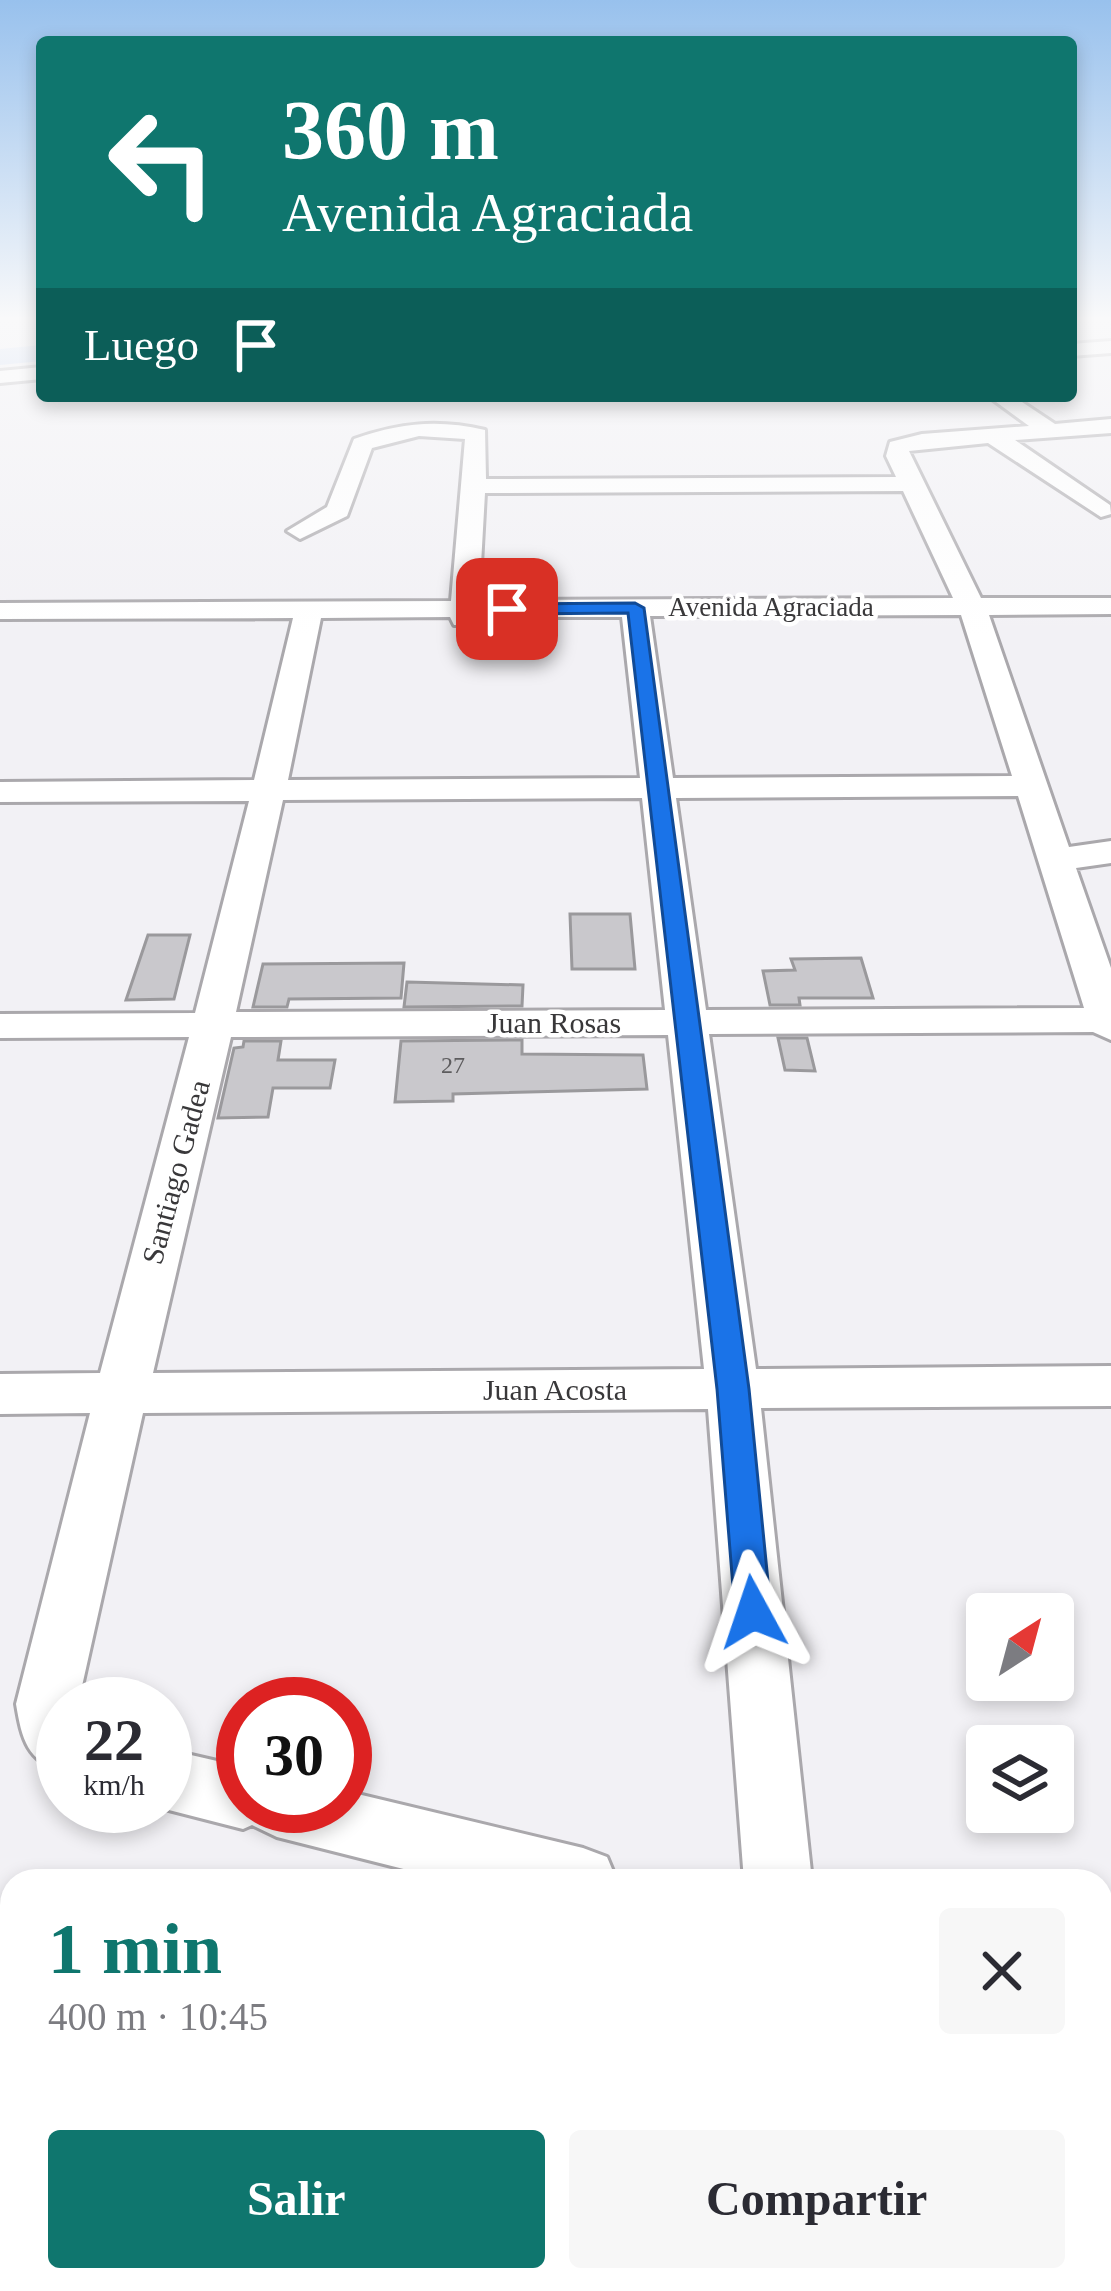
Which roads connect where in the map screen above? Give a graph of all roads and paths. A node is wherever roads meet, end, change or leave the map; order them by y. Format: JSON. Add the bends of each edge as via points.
{"nodes":[{"id":1,"x":1040,"y":423,"type":"edge"},
{"id":2,"x":1111,"y":426,"type":"edge"},
{"id":3,"x":1052,"y":431,"type":"junction"},
{"id":4,"x":993,"y":436,"type":"junction"},
{"id":5,"x":911,"y":484,"type":"junction"},
{"id":6,"x":471,"y":486,"type":"junction"},
{"id":7,"x":1101,"y":510,"type":"dead end"},
{"id":8,"x":300,"y":531,"type":"dead end"},
{"id":9,"x":1111,"y":606,"type":"edge"},
{"id":10,"x":0,"y":611,"type":"edge"},
{"id":11,"x":974,"y":612,"type":"junction"},
{"id":12,"x":636,"y":613,"type":"junction"},
{"id":13,"x":308,"y":614,"type":"junction"},
{"id":14,"x":464,"y":614,"type":"junction"},
{"id":15,"x":1111,"y":615,"type":"edge"},
{"id":16,"x":0,"y":621,"type":"edge"},
{"id":17,"x":1030,"y":786,"type":"junction"},
{"id":18,"x":655,"y":788,"type":"junction"},
{"id":19,"x":0,"y":792,"type":"edge"},
{"id":20,"x":266,"y":792,"type":"junction"},
{"id":21,"x":1111,"y":852,"type":"edge"},
{"id":22,"x":1057,"y":860,"type":"junction"},
{"id":23,"x":685,"y":1022,"type":"junction"},
{"id":24,"x":216,"y":1023,"type":"junction"},
{"id":25,"x":1109,"y":1024,"type":"edge"},
{"id":26,"x":0,"y":1026,"type":"edge"},
{"id":27,"x":1111,"y":1386,"type":"edge"},
{"id":28,"x":733,"y":1389,"type":"junction"},
{"id":29,"x":118,"y":1393,"type":"junction"},
{"id":30,"x":0,"y":1394,"type":"edge"},
{"id":31,"x":53,"y":1677,"type":"edge"},
{"id":32,"x":372,"y":1829,"type":"edge"},
{"id":33,"x":535,"y":1869,"type":"edge"},
{"id":34,"x":777,"y":1869,"type":"edge"}],
"edges":[{"from":1,"to":3,"type":"street"},
{"from":2,"to":3,"type":"street"},
{"from":3,"to":4,"type":"street"},
{"from":4,"to":5,"type":"street","via":[[898,447]]},
{"from":4,"to":7,"type":"street"},
{"from":5,"to":6,"type":"street"},
{"from":5,"to":11,"type":"street"},
{"from":6,"to":8,"type":"street","via":[[477,435],[433,427],[389,433],[362,444],[338,511]]},
{"from":6,"to":14,"type":"street"},
{"from":9,"to":11,"type":"street","name":"Avenida Agraciada"},
{"from":10,"to":13,"type":"street","name":"Avenida Agraciada"},
{"from":11,"to":12,"type":"street","name":"Avenida Agraciada"},
{"from":11,"to":15,"type":"street","name":"Avenida Agraciada"},
{"from":11,"to":17,"type":"street"},
{"from":12,"to":14,"type":"street","name":"Avenida Agraciada"},
{"from":12,"to":18,"type":"street"},
{"from":13,"to":14,"type":"street","name":"Avenida Agraciada"},
{"from":13,"to":16,"type":"street","name":"Avenida Agraciada"},
{"from":13,"to":20,"type":"street","name":"Santiago Gadea"},
{"from":17,"to":18,"type":"street"},
{"from":17,"to":22,"type":"street"},
{"from":18,"to":20,"type":"street"},
{"from":18,"to":23,"type":"street"},
{"from":19,"to":20,"type":"street"},
{"from":20,"to":24,"type":"street","name":"Santiago Gadea"},
{"from":21,"to":22,"type":"street"},
{"from":22,"to":25,"type":"street"},
{"from":23,"to":24,"type":"street","name":"Juan Rosas"},
{"from":23,"to":25,"type":"street","name":"Juan Rosas"},
{"from":23,"to":28,"type":"street"},
{"from":24,"to":26,"type":"street","name":"Juan Rosas"},
{"from":24,"to":29,"type":"street","name":"Santiago Gadea"},
{"from":27,"to":28,"type":"street","name":"Juan Acosta"},
{"from":28,"to":29,"type":"street","name":"Juan Acosta"},
{"from":28,"to":34,"type":"street"},
{"from":29,"to":30,"type":"street","name":"Juan Acosta"},
{"from":29,"to":31,"type":"street","name":"Santiago Gadea"},
{"from":32,"to":33,"type":"street"}]}
